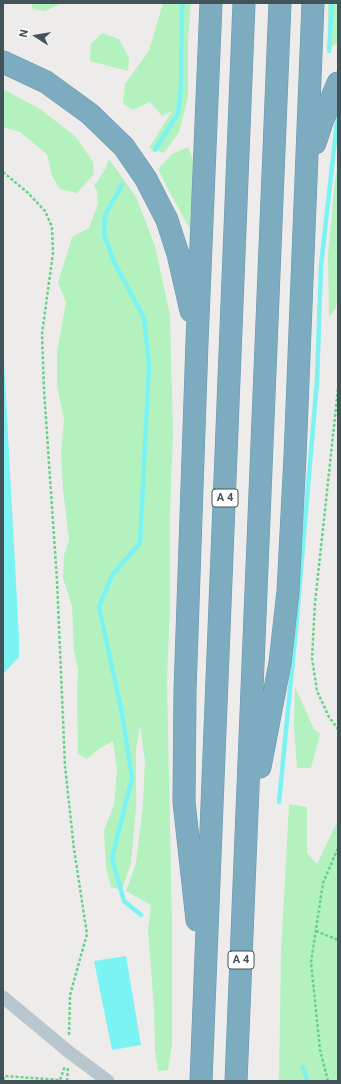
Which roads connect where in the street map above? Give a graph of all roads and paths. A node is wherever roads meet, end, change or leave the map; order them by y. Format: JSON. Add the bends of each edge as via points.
{"nodes":[{"id":1,"x":211,"y":3,"type":"edge"},
{"id":2,"x":244,"y":3,"type":"edge"},
{"id":3,"x":280,"y":3,"type":"edge"},
{"id":4,"x":313,"y":3,"type":"edge"},
{"id":5,"x":3,"y":62,"type":"edge"},
{"id":6,"x":338,"y":83,"type":"edge"},
{"id":7,"x":307,"y":167,"type":"junction"},
{"id":8,"x":3,"y":172,"type":"edge"},
{"id":9,"x":197,"y":342,"type":"junction"},
{"id":10,"x":338,"y":389,"type":"edge"},
{"id":11,"x":338,"y":729,"type":"edge"},
{"id":12,"x":246,"y":839,"type":"junction"},
{"id":13,"x":338,"y":848,"type":"edge"},
{"id":14,"x":316,"y":931,"type":"junction"},
{"id":15,"x":338,"y":940,"type":"edge"},
{"id":16,"x":204,"y":992,"type":"junction"},
{"id":17,"x":3,"y":997,"type":"edge"},
{"id":18,"x":69,"y":1052,"type":"junction"},
{"id":19,"x":3,"y":1080,"type":"edge"},
{"id":20,"x":60,"y":1080,"type":"dead end"},
{"id":21,"x":108,"y":1081,"type":"edge"},
{"id":22,"x":201,"y":1081,"type":"edge"},
{"id":23,"x":236,"y":1081,"type":"edge"},
{"id":24,"x":328,"y":1081,"type":"edge"}],
"edges":[{"from":1,"to":9,"type":"highway"},
{"from":2,"to":16,"type":"highway","number":"A 4"},
{"from":3,"to":12,"type":"highway","number":"A 4"},
{"from":4,"to":7,"type":"highway"},
{"from":5,"to":9,"type":"highway","via":[[46,82],[90,114],[124,147],[146,179],[166,220],[178,254]]},
{"from":6,"to":7,"type":"highway"},
{"from":7,"to":12,"type":"highway","via":[[288,591],[280,663]]},
{"from":8,"to":18,"type":"path","via":[[45,211],[52,226],[52,253],[42,334],[44,390],[57,580],[65,766],[87,934],[70,995]]},
{"from":9,"to":16,"type":"highway","via":[[185,684],[184,802]]},
{"from":10,"to":11,"type":"path","via":[[315,603],[312,658],[316,691]]},
{"from":12,"to":23,"type":"highway","number":"A 4"},
{"from":13,"to":14,"type":"path","via":[[323,883]]},
{"from":14,"to":15,"type":"path"},
{"from":14,"to":24,"type":"path","via":[[311,962],[320,1050]]},
{"from":16,"to":22,"type":"highway","number":"A 4"},
{"from":17,"to":18,"type":"street"},
{"from":18,"to":21,"type":"street"},
{"from":19,"to":20,"type":"path","via":[[5,1076]]}]}
